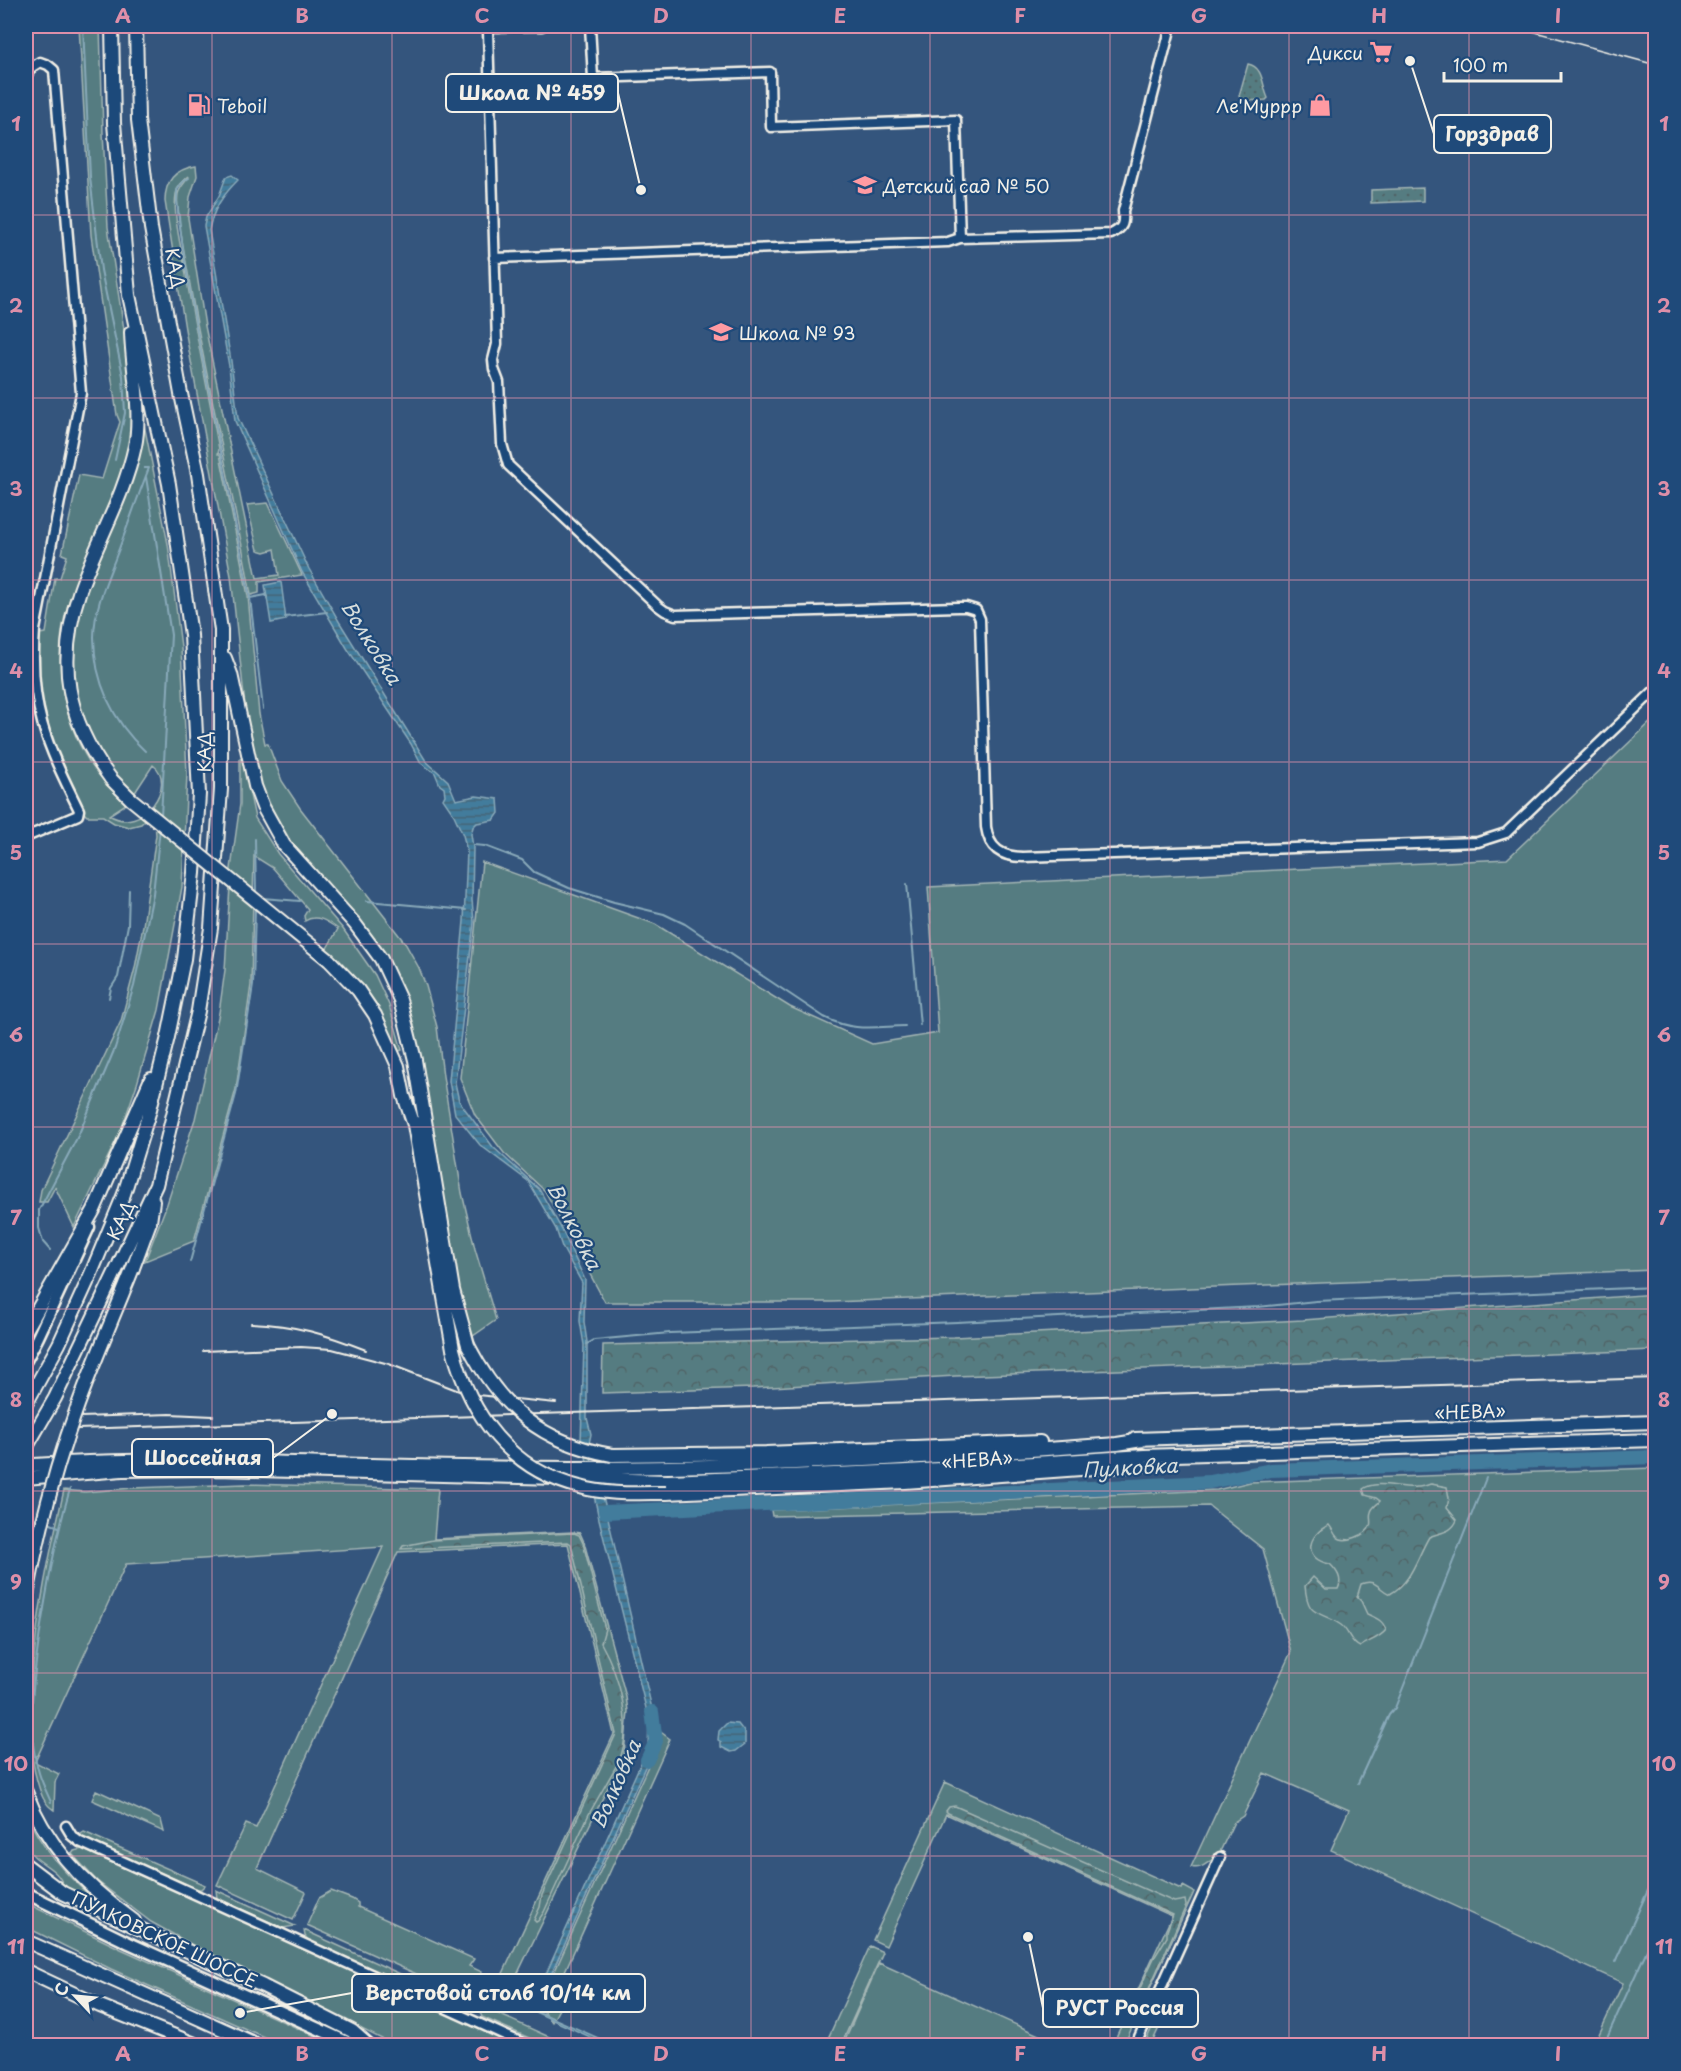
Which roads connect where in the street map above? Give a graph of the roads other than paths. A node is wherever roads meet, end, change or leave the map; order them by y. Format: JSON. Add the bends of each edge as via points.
{"nodes":[{"id":1,"x":112,"y":26,"type":"edge"},
{"id":2,"x":136,"y":26,"type":"edge"},
{"id":3,"x":542,"y":26,"type":"edge"},
{"id":4,"x":590,"y":26,"type":"edge"},
{"id":5,"x":1170,"y":26,"type":"edge"},
{"id":6,"x":26,"y":76,"type":"edge"},
{"id":7,"x":960,"y":238,"type":"junction"},
{"id":8,"x":494,"y":258,"type":"junction"},
{"id":9,"x":129,"y":295,"type":"junction"},
{"id":10,"x":222,"y":651,"type":"junction"},
{"id":11,"x":1656,"y":689,"type":"edge"},
{"id":12,"x":26,"y":837,"type":"edge"},
{"id":13,"x":168,"y":1037,"type":"junction"},
{"id":14,"x":156,"y":1185,"type":"junction"},
{"id":15,"x":84,"y":1232,"type":"junction"},
{"id":16,"x":26,"y":1330,"type":"edge"},
{"id":17,"x":26,"y":1360,"type":"edge"},
{"id":18,"x":26,"y":1404,"type":"edge"},
{"id":19,"x":1656,"y":1422,"type":"edge"},
{"id":20,"x":1656,"y":1440,"type":"edge"},
{"id":21,"x":26,"y":1448,"type":"edge"},
{"id":22,"x":667,"y":1461,"type":"junction"},
{"id":23,"x":34,"y":1466,"type":"dead end"},
{"id":24,"x":26,"y":1478,"type":"edge"},
{"id":25,"x":667,"y":1487,"type":"junction"},
{"id":26,"x":26,"y":1600,"type":"edge"},
{"id":27,"x":26,"y":1792,"type":"edge"},
{"id":28,"x":66,"y":1826,"type":"dead end"},
{"id":29,"x":1220,"y":1857,"type":"dead end"},
{"id":30,"x":26,"y":1865,"type":"edge"},
{"id":31,"x":26,"y":1893,"type":"edge"},
{"id":32,"x":158,"y":1937,"type":"junction"},
{"id":33,"x":26,"y":1941,"type":"edge"},
{"id":34,"x":26,"y":1971,"type":"edge"},
{"id":35,"x":200,"y":2046,"type":"edge"},
{"id":36,"x":260,"y":2046,"type":"edge"},
{"id":37,"x":356,"y":2046,"type":"edge"},
{"id":38,"x":369,"y":2046,"type":"edge"},
{"id":39,"x":529,"y":2046,"type":"edge"},
{"id":40,"x":1135,"y":2046,"type":"edge"}],
"edges":[{"from":1,"to":9,"type":"highway","name":"КАД","via":[[114,123]]},
{"from":2,"to":10,"type":"highway","name":"КАД","via":[[138,120],[151,228],[198,474]]},
{"from":3,"to":8,"type":"street","via":[[493,27],[488,31]]},
{"from":4,"to":7,"type":"street","via":[[593,78],[770,72],[771,127],[956,120]]},
{"from":5,"to":7,"type":"street","via":[[1122,227],[1111,234]]},
{"from":6,"to":12,"type":"street","via":[[40,62],[54,70],[81,393],[33,655],[44,736],[79,810],[78,815]]},
{"from":7,"to":8,"type":"street","via":[[948,242]]},
{"from":8,"to":11,"type":"street","via":[[497,344],[493,360],[500,382],[506,461],[516,475],[665,611],[684,616],[958,607],[976,610],[980,619],[986,827],[990,843],[1003,855],[1478,842],[1506,832]]},
{"from":9,"to":13,"type":"highway","name":"КАД","via":[[169,484],[189,624],[199,794],[185,948]]},
{"from":9,"to":25,"type":"highway","bridge":true,"via":[[138,420],[136,443],[126,483],[80,590],[72,620],[68,680],[79,725],[98,761],[131,799],[329,960],[375,1015],[398,1066],[414,1125],[453,1349],[465,1388],[492,1432],[523,1460],[580,1488],[603,1492]]},
{"from":10,"to":14,"type":"highway","name":"КАД","via":[[221,789],[211,928],[198,1011]]},
{"from":10,"to":22,"type":"highway","bridge":true,"via":[[263,807],[284,845],[381,959],[400,1000],[415,1059],[453,1290],[466,1339],[487,1380],[523,1418],[557,1440],[612,1455]]},
{"from":13,"to":15,"type":"highway"},
{"from":13,"to":18,"type":"highway","name":"КАД","via":[[124,1194],[59,1344]]},
{"from":14,"to":21,"type":"highway","name":"КАД","bridge":true,"via":[[55,1398]]},
{"from":14,"to":26,"type":"highway","bridge":true,"via":[[150,1222],[78,1405],[57,1470]]},
{"from":15,"to":16,"type":"highway"},
{"from":15,"to":17,"type":"main road"},
{"from":19,"to":22,"type":"highway","name":"«НЕВА»","via":[[1142,1440],[906,1459]]},
{"from":20,"to":25,"type":"highway","name":"«НЕВА»","via":[[1290,1452],[905,1482]]},
{"from":22,"to":25,"type":"highway","via":[[555,1468],[124,1459],[64,1469],[217,1469]]},
{"from":23,"to":24,"type":"highway","via":[[49,1470]]},
{"from":27,"to":32,"type":"highway","via":[[40,1823],[66,1860],[91,1887]]},
{"from":28,"to":39,"type":"street","via":[[80,1842]]},
{"from":29,"to":40,"type":"street"},
{"from":30,"to":32,"type":"highway","via":[[63,1893]]},
{"from":31,"to":37,"type":"main road","name":"ПУЛКОВСКОЕ ШОССЕ"},
{"from":32,"to":38,"type":"highway","via":[[320,2014],[352,2031]]},
{"from":33,"to":36,"type":"highway"},
{"from":34,"to":35,"type":"highway"}]}
